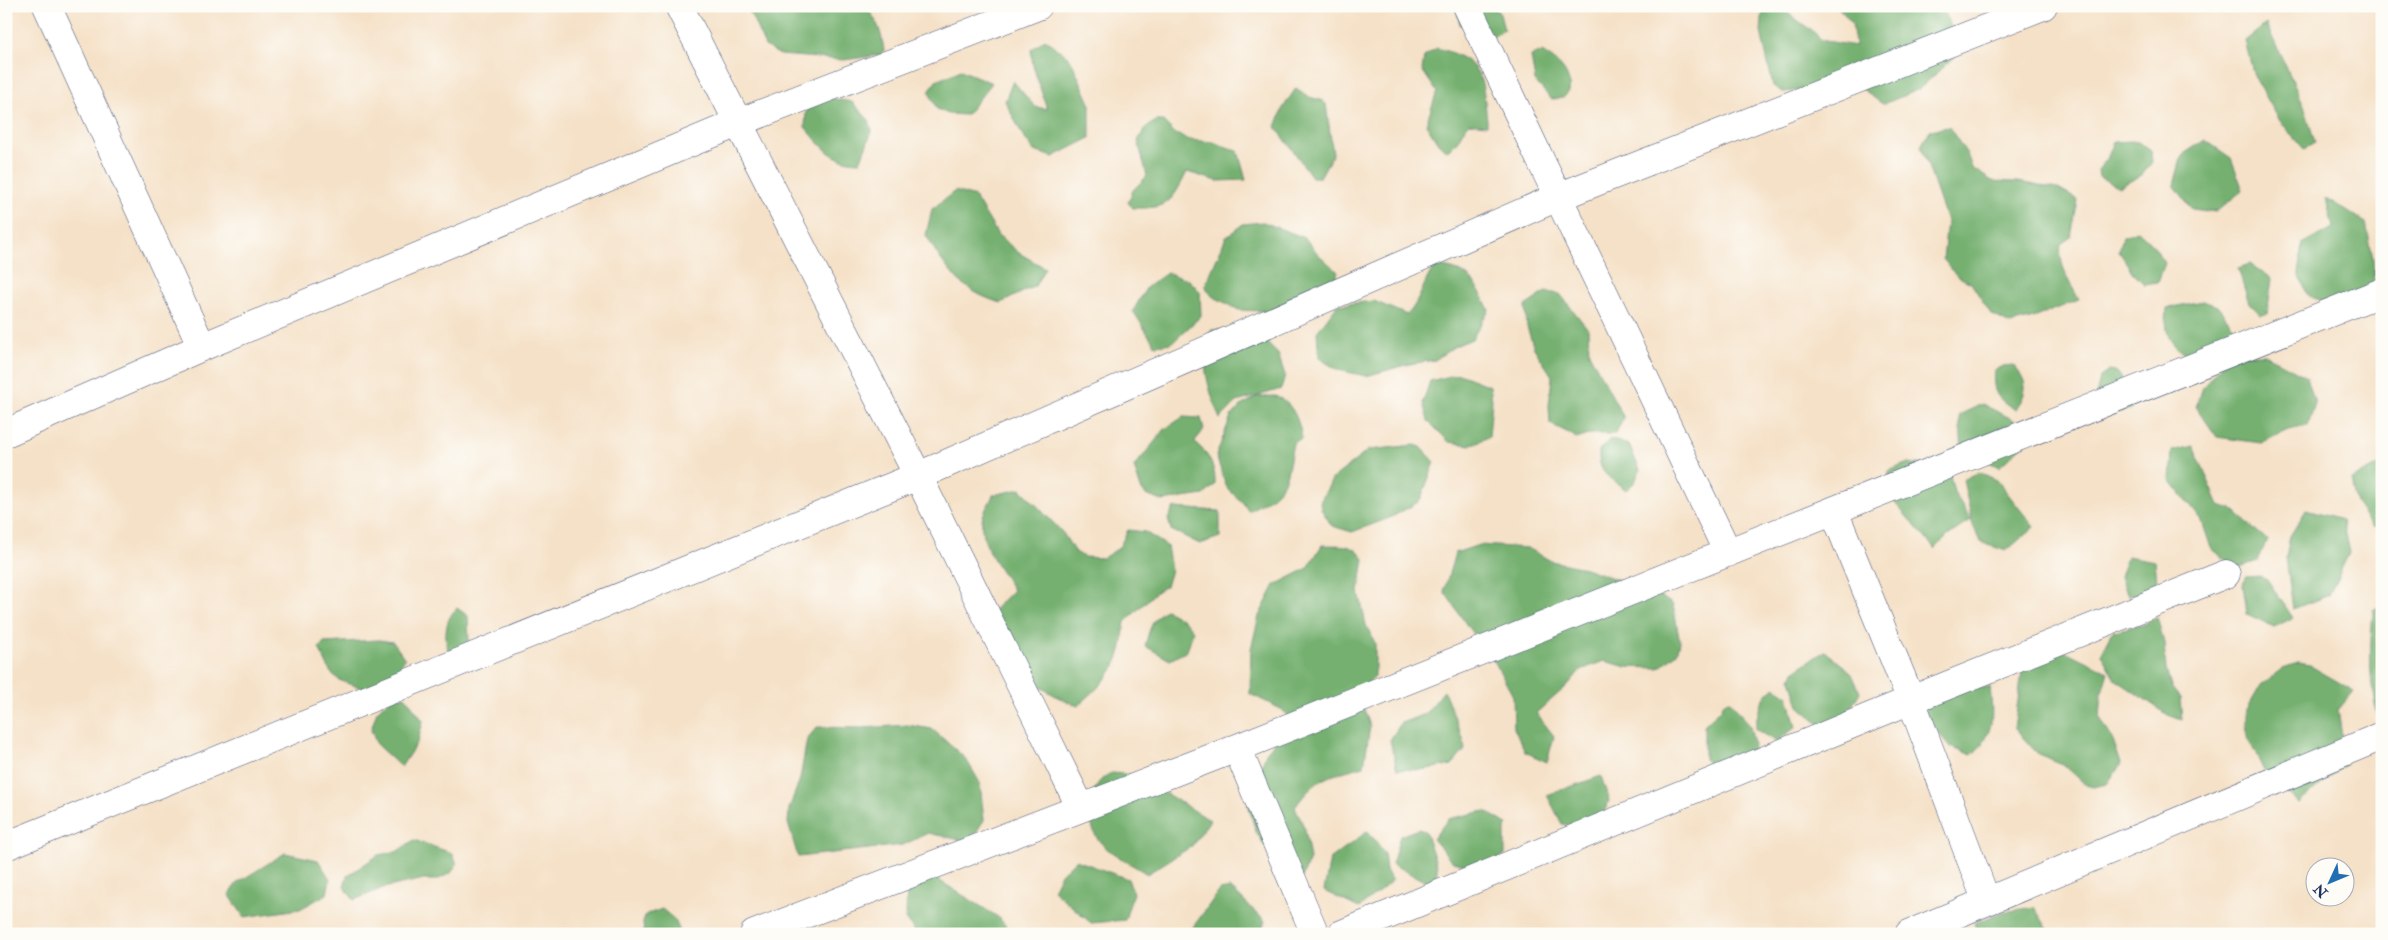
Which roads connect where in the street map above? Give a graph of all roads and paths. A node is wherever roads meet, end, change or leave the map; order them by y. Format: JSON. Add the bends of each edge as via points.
{"nodes":[{"id":1,"x":47,"y":6,"type":"edge"},
{"id":2,"x":680,"y":6,"type":"edge"},
{"id":3,"x":1038,"y":6,"type":"edge"},
{"id":4,"x":1467,"y":6,"type":"edge"},
{"id":5,"x":2043,"y":6,"type":"edge"},
{"id":6,"x":740,"y":122,"type":"junction"},
{"id":7,"x":1558,"y":197,"type":"junction"},
{"id":8,"x":2382,"y":292,"type":"edge"},
{"id":9,"x":202,"y":347,"type":"junction"},
{"id":10,"x":6,"y":433,"type":"edge"},
{"id":11,"x":918,"y":476,"type":"junction"},
{"id":12,"x":1834,"y":511,"type":"junction"},
{"id":13,"x":1728,"y":553,"type":"junction"},
{"id":14,"x":2226,"y":574,"type":"dead end"},
{"id":15,"x":1911,"y":700,"type":"junction"},
{"id":16,"x":2382,"y":736,"type":"edge"},
{"id":17,"x":1237,"y":748,"type":"junction"},
{"id":18,"x":1081,"y":808,"type":"junction"},
{"id":19,"x":6,"y":846,"type":"edge"},
{"id":20,"x":1986,"y":900,"type":"junction"},
{"id":21,"x":754,"y":934,"type":"edge"},
{"id":22,"x":1315,"y":934,"type":"edge"},
{"id":23,"x":1342,"y":934,"type":"edge"},
{"id":24,"x":1909,"y":934,"type":"edge"}],
"edges":[{"from":1,"to":9,"type":"street"},
{"from":2,"to":6,"type":"street"},
{"from":3,"to":6,"type":"street"},
{"from":4,"to":7,"type":"street"},
{"from":5,"to":7,"type":"street"},
{"from":6,"to":9,"type":"street"},
{"from":6,"to":11,"type":"street"},
{"from":7,"to":11,"type":"street"},
{"from":7,"to":13,"type":"street"},
{"from":8,"to":12,"type":"street"},
{"from":9,"to":10,"type":"street"},
{"from":11,"to":18,"type":"street"},
{"from":11,"to":19,"type":"street"},
{"from":12,"to":13,"type":"street"},
{"from":12,"to":15,"type":"street"},
{"from":13,"to":17,"type":"street"},
{"from":14,"to":15,"type":"street"},
{"from":15,"to":20,"type":"street"},
{"from":15,"to":23,"type":"street"},
{"from":16,"to":20,"type":"street"},
{"from":17,"to":18,"type":"street"},
{"from":17,"to":22,"type":"street"},
{"from":18,"to":21,"type":"street"},
{"from":20,"to":24,"type":"street"}]}
